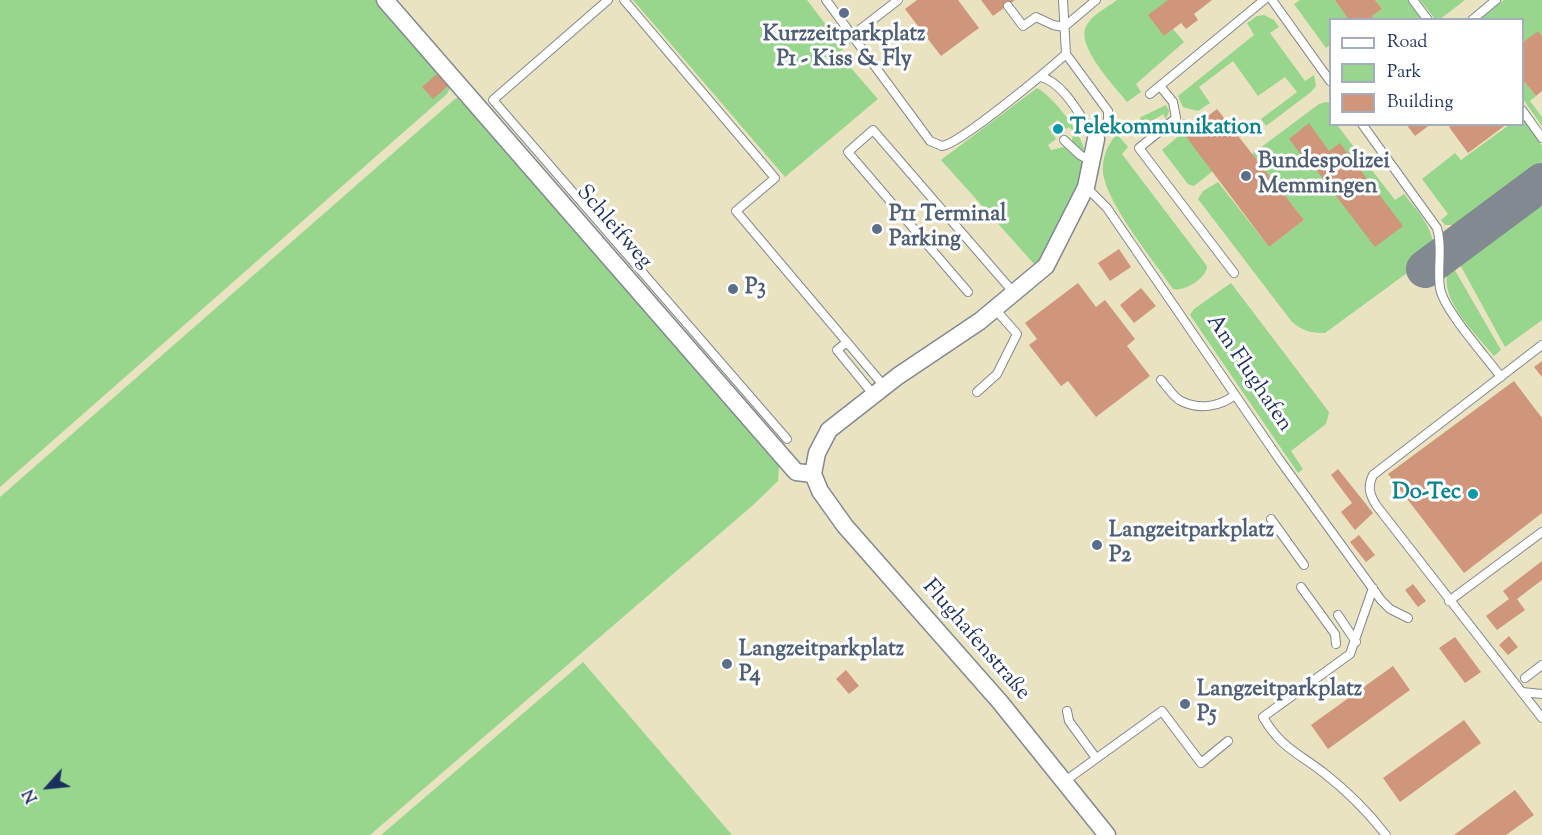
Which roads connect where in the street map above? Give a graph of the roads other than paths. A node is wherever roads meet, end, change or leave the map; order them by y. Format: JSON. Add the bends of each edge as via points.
{"nodes":[{"id":1,"x":385,"y":0,"type":"edge"},
{"id":2,"x":608,"y":0,"type":"edge"},
{"id":3,"x":624,"y":0,"type":"edge"},
{"id":4,"x":826,"y":0,"type":"edge"},
{"id":5,"x":898,"y":0,"type":"edge"},
{"id":6,"x":1063,"y":0,"type":"edge"},
{"id":7,"x":1096,"y":0,"type":"edge"},
{"id":8,"x":1264,"y":0,"type":"edge"},
{"id":9,"x":1272,"y":0,"type":"edge"},
{"id":10,"x":1413,"y":0,"type":"edge"},
{"id":11,"x":1496,"y":0,"type":"edge"},
{"id":12,"x":1008,"y":6,"type":"dead end"},
{"id":13,"x":1426,"y":18,"type":"edge"},
{"id":14,"x":1474,"y":18,"type":"edge"},
{"id":15,"x":1064,"y":27,"type":"junction"},
{"id":16,"x":853,"y":35,"type":"junction"},
{"id":17,"x":1066,"y":54,"type":"junction"},
{"id":18,"x":1041,"y":77,"type":"junction"},
{"id":19,"x":1329,"y":80,"type":"edge"},
{"id":20,"x":1160,"y":86,"type":"junction"},
{"id":21,"x":1150,"y":94,"type":"dead end"},
{"id":22,"x":1524,"y":113,"type":"edge"},
{"id":23,"x":1363,"y":126,"type":"edge"},
{"id":24,"x":1542,"y":138,"type":"edge"},
{"id":25,"x":1096,"y":139,"type":"junction"},
{"id":26,"x":1065,"y":140,"type":"dead end"},
{"id":27,"x":1091,"y":161,"type":"junction"},
{"id":28,"x":1086,"y":187,"type":"junction"},
{"id":29,"x":1234,"y":273,"type":"dead end"},
{"id":30,"x":968,"y":292,"type":"dead end"},
{"id":31,"x":1014,"y":294,"type":"junction"},
{"id":32,"x":995,"y":309,"type":"junction"},
{"id":33,"x":847,"y":342,"type":"junction"},
{"id":34,"x":1542,"y":345,"type":"edge"},
{"id":35,"x":1501,"y":377,"type":"junction"},
{"id":36,"x":1161,"y":380,"type":"dead end"},
{"id":37,"x":879,"y":390,"type":"junction"},
{"id":38,"x":977,"y":392,"type":"dead end"},
{"id":39,"x":1235,"y":395,"type":"junction"},
{"id":40,"x":787,"y":439,"type":"dead end"},
{"id":41,"x":813,"y":474,"type":"junction"},
{"id":42,"x":1271,"y":519,"type":"dead end"},
{"id":43,"x":1542,"y":532,"type":"edge"},
{"id":44,"x":1304,"y":565,"type":"dead end"},
{"id":45,"x":1301,"y":587,"type":"dead end"},
{"id":46,"x":1373,"y":588,"type":"junction"},
{"id":47,"x":1449,"y":601,"type":"junction"},
{"id":48,"x":1338,"y":615,"type":"dead end"},
{"id":49,"x":1408,"y":618,"type":"dead end"},
{"id":50,"x":1356,"y":642,"type":"junction"},
{"id":51,"x":1336,"y":644,"type":"dead end"},
{"id":52,"x":1542,"y":665,"type":"edge"},
{"id":53,"x":1525,"y":678,"type":"dead end"},
{"id":54,"x":1522,"y":692,"type":"junction"},
{"id":55,"x":1542,"y":694,"type":"edge"},
{"id":56,"x":1067,"y":711,"type":"dead end"},
{"id":57,"x":1542,"y":718,"type":"edge"},
{"id":58,"x":1228,"y":741,"type":"dead end"},
{"id":59,"x":1096,"y":758,"type":"junction"},
{"id":60,"x":1065,"y":781,"type":"junction"},
{"id":61,"x":1107,"y":835,"type":"edge"},
{"id":62,"x":1386,"y":835,"type":"edge"}],
"edges":[{"from":1,"to":41,"type":"street","name":"Schleifweg","via":[[796,472]]},
{"from":2,"to":40,"type":"lane","via":[[493,100]]},
{"from":3,"to":33,"type":"lane","via":[[775,178],[736,211]]},
{"from":4,"to":16,"type":"lane"},
{"from":5,"to":16,"type":"lane"},
{"from":6,"to":15,"type":"lane"},
{"from":7,"to":15,"type":"lane"},
{"from":8,"to":20,"type":"lane"},
{"from":9,"to":19,"type":"lane"},
{"from":10,"to":13,"type":"lane"},
{"from":11,"to":14,"type":"lane"},
{"from":12,"to":15,"type":"lane","via":[[1023,26],[1036,17]]},
{"from":15,"to":17,"type":"lane"},
{"from":16,"to":18,"type":"lane","via":[[930,141],[942,146]]},
{"from":17,"to":18,"type":"lane"},
{"from":17,"to":25,"type":"lane","via":[[1108,111],[1108,122]]},
{"from":18,"to":25,"type":"lane","via":[[1051,79],[1060,89]]},
{"from":20,"to":21,"type":"lane"},
{"from":20,"to":29,"type":"lane","via":[[1173,102],[1176,118],[1139,148]]},
{"from":22,"to":24,"type":"lane"},
{"from":23,"to":35,"type":"lane","via":[[1437,228],[1440,291]]},
{"from":25,"to":27,"type":"street"},
{"from":26,"to":27,"type":"lane"},
{"from":27,"to":28,"type":"street"},
{"from":28,"to":31,"type":"street","via":[[1052,259]]},
{"from":28,"to":39,"type":"lane","name":"Am Flughafen","via":[[1107,208]]},
{"from":30,"to":31,"type":"lane","via":[[848,152],[873,130]]},
{"from":31,"to":32,"type":"street"},
{"from":32,"to":37,"type":"street"},
{"from":32,"to":38,"type":"lane","via":[[1017,334],[998,374]]},
{"from":33,"to":37,"type":"lane"},
{"from":33,"to":37,"type":"lane","via":[[837,350]]},
{"from":34,"to":35,"type":"lane"},
{"from":35,"to":47,"type":"lane","via":[[1372,475],[1369,482],[1376,505]]},
{"from":36,"to":39,"type":"lane","via":[[1179,400],[1205,407]]},
{"from":37,"to":41,"type":"street","via":[[829,430],[817,453]]},
{"from":39,"to":46,"type":"lane","name":"Am Flughafen"},
{"from":41,"to":60,"type":"street","name":"Flughafenstraße","via":[[845,526]]},
{"from":42,"to":44,"type":"lane"},
{"from":43,"to":47,"type":"lane"},
{"from":45,"to":51,"type":"lane","via":[[1335,634]]},
{"from":46,"to":49,"type":"lane","name":"Am Flughafen","via":[[1390,609]]},
{"from":46,"to":50,"type":"lane"},
{"from":47,"to":54,"type":"lane"},
{"from":48,"to":50,"type":"lane"},
{"from":50,"to":62,"type":"lane","via":[[1350,654],[1263,717],[1273,736],[1353,798]]},
{"from":52,"to":53,"type":"lane"},
{"from":54,"to":55,"type":"lane"},
{"from":54,"to":57,"type":"lane"},
{"from":56,"to":59,"type":"lane","via":[[1069,721]]},
{"from":58,"to":59,"type":"lane","via":[[1201,763],[1162,711]]},
{"from":59,"to":60,"type":"lane"},
{"from":60,"to":61,"type":"street","name":"Flughafenstraße"}]}
